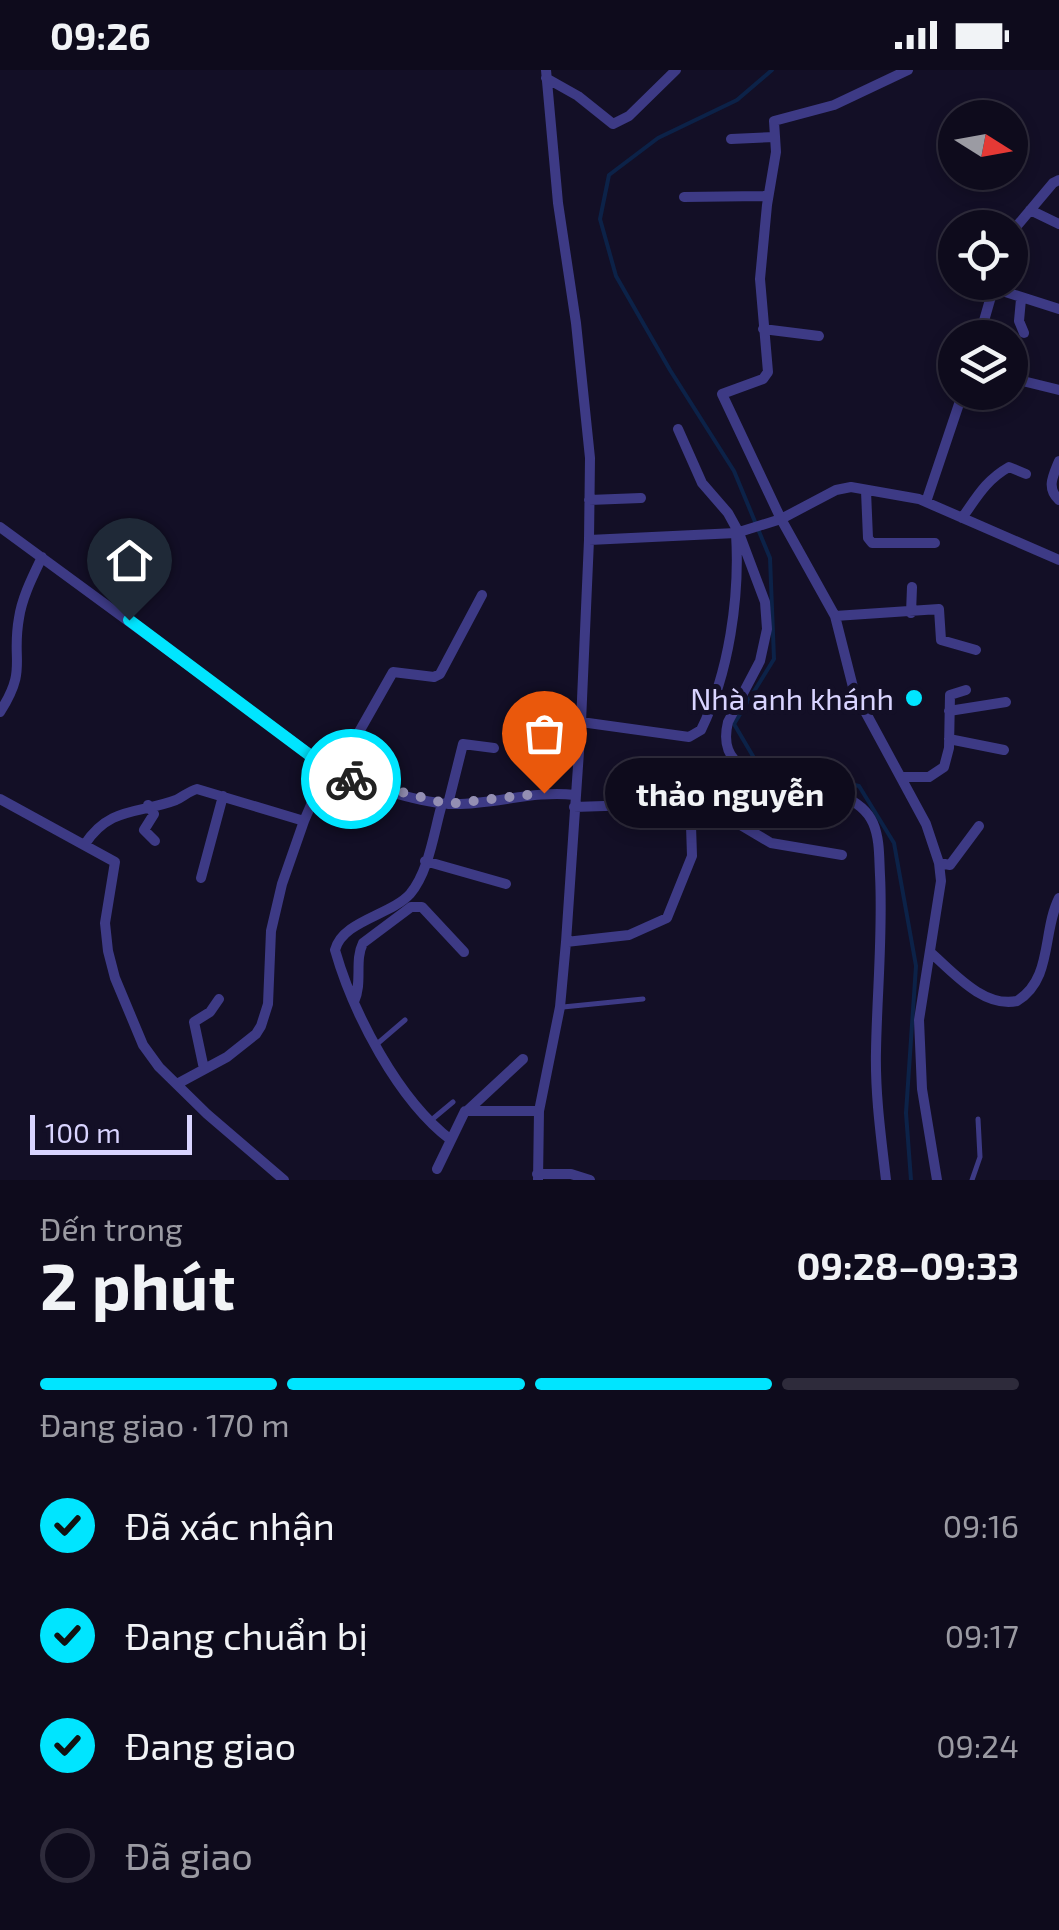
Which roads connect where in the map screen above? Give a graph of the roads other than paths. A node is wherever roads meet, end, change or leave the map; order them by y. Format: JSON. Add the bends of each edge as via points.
{"nodes":[{"id":1,"x":676,"y":70,"type":"edge"},
{"id":2,"x":908,"y":70,"type":"edge"},
{"id":3,"x":546,"y":74,"type":"edge"},
{"id":4,"x":775,"y":136,"type":"junction"},
{"id":5,"x":732,"y":139,"type":"dead end"},
{"id":6,"x":1059,"y":180,"type":"edge"},
{"id":7,"x":768,"y":196,"type":"junction"},
{"id":8,"x":684,"y":197,"type":"dead end"},
{"id":9,"x":1030,"y":210,"type":"junction"},
{"id":10,"x":1028,"y":212,"type":"edge"},
{"id":11,"x":1059,"y":224,"type":"edge"},
{"id":12,"x":1025,"y":300,"type":"edge"},
{"id":13,"x":1059,"y":309,"type":"edge"},
{"id":14,"x":763,"y":329,"type":"junction"},
{"id":15,"x":819,"y":336,"type":"dead end"},
{"id":16,"x":1028,"y":382,"type":"edge"},
{"id":17,"x":1059,"y":390,"type":"edge"},
{"id":18,"x":957,"y":410,"type":"edge"},
{"id":19,"x":678,"y":429,"type":"dead end"},
{"id":20,"x":1059,"y":461,"type":"edge"},
{"id":21,"x":1026,"y":474,"type":"dead end"},
{"id":22,"x":866,"y":491,"type":"junction"},
{"id":23,"x":641,"y":498,"type":"dead end"},
{"id":24,"x":590,"y":500,"type":"junction"},
{"id":25,"x":1059,"y":500,"type":"edge"},
{"id":26,"x":926,"y":502,"type":"junction"},
{"id":27,"x":962,"y":518,"type":"junction"},
{"id":28,"x":776,"y":521,"type":"junction"},
{"id":29,"x":0,"y":527,"type":"edge"},
{"id":30,"x":741,"y":532,"type":"junction"},
{"id":31,"x":590,"y":540,"type":"junction"},
{"id":32,"x":934,"y":543,"type":"dead end"},
{"id":33,"x":1057,"y":555,"type":"edge"},
{"id":34,"x":42,"y":557,"type":"junction"},
{"id":35,"x":912,"y":587,"type":"dead end"},
{"id":36,"x":482,"y":594,"type":"dead end"},
{"id":37,"x":911,"y":613,"type":"junction"},
{"id":38,"x":835,"y":616,"type":"junction"},
{"id":39,"x":976,"y":650,"type":"dead end"},
{"id":40,"x":966,"y":690,"type":"dead end"},
{"id":41,"x":1006,"y":702,"type":"dead end"},
{"id":42,"x":0,"y":710,"type":"edge"},
{"id":43,"x":949,"y":712,"type":"junction"},
{"id":44,"x":580,"y":722,"type":"junction"},
{"id":45,"x":949,"y":740,"type":"junction"},
{"id":46,"x":494,"y":748,"type":"dead end"},
{"id":47,"x":1004,"y":750,"type":"dead end"},
{"id":48,"x":327,"y":768,"type":"junction"},
{"id":49,"x":902,"y":778,"type":"junction"},
{"id":50,"x":690,"y":795,"type":"junction"},
{"id":51,"x":223,"y":796,"type":"junction"},
{"id":52,"x":0,"y":799,"type":"edge"},
{"id":53,"x":574,"y":801,"type":"junction"},
{"id":54,"x":445,"y":804,"type":"junction"},
{"id":55,"x":148,"y":805,"type":"junction"},
{"id":56,"x":304,"y":821,"type":"junction"},
{"id":57,"x":979,"y":826,"type":"dead end"},
{"id":58,"x":155,"y":841,"type":"dead end"},
{"id":59,"x":85,"y":844,"type":"junction"},
{"id":60,"x":842,"y":855,"type":"dead end"},
{"id":61,"x":425,"y":861,"type":"junction"},
{"id":62,"x":939,"y":863,"type":"junction"},
{"id":63,"x":201,"y":878,"type":"dead end"},
{"id":64,"x":506,"y":884,"type":"dead end"},
{"id":65,"x":1059,"y":898,"type":"edge"},
{"id":66,"x":566,"y":942,"type":"junction"},
{"id":67,"x":464,"y":952,"type":"dead end"},
{"id":68,"x":930,"y":952,"type":"junction"},
{"id":69,"x":643,"y":999,"type":"dead end"},
{"id":70,"x":219,"y":1000,"type":"dead end"},
{"id":71,"x":354,"y":1002,"type":"junction"},
{"id":72,"x":560,"y":1007,"type":"junction"},
{"id":73,"x":405,"y":1020,"type":"dead end"},
{"id":74,"x":377,"y":1044,"type":"junction"},
{"id":75,"x":523,"y":1059,"type":"dead end"},
{"id":76,"x":204,"y":1069,"type":"junction"},
{"id":77,"x":176,"y":1084,"type":"junction"},
{"id":78,"x":454,"y":1102,"type":"dead end"},
{"id":79,"x":467,"y":1111,"type":"junction"},
{"id":80,"x":539,"y":1111,"type":"junction"},
{"id":81,"x":978,"y":1118,"type":"dead end"},
{"id":82,"x":429,"y":1122,"type":"junction"},
{"id":83,"x":451,"y":1140,"type":"junction"},
{"id":84,"x":268,"y":1167,"type":"junction"},
{"id":85,"x":437,"y":1169,"type":"dead end"},
{"id":86,"x":538,"y":1177,"type":"edge"},
{"id":87,"x":262,"y":1180,"type":"edge"},
{"id":88,"x":284,"y":1180,"type":"edge"},
{"id":89,"x":590,"y":1180,"type":"edge"},
{"id":90,"x":886,"y":1180,"type":"edge"},
{"id":91,"x":937,"y":1180,"type":"edge"},
{"id":92,"x":972,"y":1180,"type":"edge"}],
"edges":[{"from":1,"to":3,"type":"street","via":[[613,124]]},
{"from":2,"to":4,"type":"street","via":[[834,105],[780,117],[773,122]]},
{"from":3,"to":24,"type":"street"},
{"from":4,"to":5,"type":"street"},
{"from":4,"to":7,"type":"street"},
{"from":6,"to":9,"type":"street"},
{"from":7,"to":8,"type":"street"},
{"from":7,"to":14,"type":"street"},
{"from":9,"to":10,"type":"street"},
{"from":9,"to":11,"type":"street"},
{"from":12,"to":13,"type":"street"},
{"from":14,"to":15,"type":"street"},
{"from":14,"to":28,"type":"street","via":[[766,377],[722,394]]},
{"from":16,"to":17,"type":"street"},
{"from":18,"to":26,"type":"street"},
{"from":19,"to":30,"type":"street","via":[[702,483]]},
{"from":20,"to":25,"type":"street","via":[[1050,485]]},
{"from":21,"to":27,"type":"street","via":[[1009,467],[995,476]]},
{"from":22,"to":26,"type":"street"},
{"from":22,"to":28,"type":"street","via":[[842,488]]},
{"from":22,"to":32,"type":"street","via":[[872,543]]},
{"from":23,"to":24,"type":"street"},
{"from":24,"to":31,"type":"street"},
{"from":26,"to":27,"type":"street"},
{"from":27,"to":33,"type":"street"},
{"from":28,"to":30,"type":"street"},
{"from":28,"to":38,"type":"street"},
{"from":29,"to":34,"type":"street"},
{"from":30,"to":31,"type":"street"},
{"from":30,"to":44,"type":"street","via":[[734,618],[701,730],[689,737]]},
{"from":30,"to":90,"type":"street","via":[[762,587],[767,629],[760,660],[728,722],[728,749],[746,771],[848,796],[866,810],[876,833],[882,917],[876,1086]]},
{"from":31,"to":44,"type":"street"},
{"from":34,"to":42,"type":"street","via":[[20,611],[14,689]]},
{"from":34,"to":48,"type":"street"},
{"from":35,"to":37,"type":"street"},
{"from":36,"to":48,"type":"street","via":[[440,674],[394,672],[351,746]]},
{"from":37,"to":38,"type":"street"},
{"from":37,"to":39,"type":"street","via":[[939,609],[941,640]]},
{"from":38,"to":49,"type":"street","via":[[854,691]]},
{"from":40,"to":43,"type":"street","via":[[951,693]]},
{"from":41,"to":43,"type":"street"},
{"from":43,"to":45,"type":"street"},
{"from":44,"to":53,"type":"street"},
{"from":45,"to":47,"type":"street"},
{"from":45,"to":49,"type":"street","via":[[938,774]]},
{"from":46,"to":54,"type":"street","via":[[464,744]]},
{"from":48,"to":54,"type":"street"},
{"from":48,"to":56,"type":"street"},
{"from":49,"to":62,"type":"street"},
{"from":50,"to":53,"type":"street","via":[[656,805]]},
{"from":50,"to":60,"type":"street","via":[[765,840]]},
{"from":50,"to":66,"type":"street","via":[[692,856],[667,918],[629,935]]},
{"from":51,"to":55,"type":"street","via":[[197,789]]},
{"from":51,"to":56,"type":"street"},
{"from":51,"to":63,"type":"street"},
{"from":52,"to":59,"type":"street"},
{"from":53,"to":54,"type":"street","via":[[544,793]]},
{"from":53,"to":66,"type":"street"},
{"from":54,"to":61,"type":"street"},
{"from":55,"to":58,"type":"street","via":[[154,814],[144,830]]},
{"from":55,"to":59,"type":"street","via":[[110,819]]},
{"from":56,"to":76,"type":"street","via":[[271,931],[261,1026]]},
{"from":57,"to":62,"type":"street","via":[[950,865]]},
{"from":59,"to":77,"type":"street","via":[[115,862],[106,924],[115,978],[143,1045]]},
{"from":61,"to":64,"type":"street"},
{"from":61,"to":71,"type":"street","via":[[414,890],[336,945]]},
{"from":62,"to":68,"type":"street"},
{"from":65,"to":68,"type":"street","via":[[1039,978],[1017,1001],[982,994]]},
{"from":66,"to":72,"type":"street"},
{"from":67,"to":71,"type":"street","via":[[422,907],[412,907],[363,942]]},
{"from":68,"to":91,"type":"street","via":[[919,1043]]},
{"from":69,"to":72,"type":"lane"},
{"from":70,"to":76,"type":"street","via":[[194,1022]]},
{"from":71,"to":74,"type":"street"},
{"from":72,"to":80,"type":"street"},
{"from":73,"to":74,"type":"lane"},
{"from":74,"to":82,"type":"street"},
{"from":75,"to":79,"type":"street"},
{"from":76,"to":77,"type":"street"},
{"from":77,"to":84,"type":"street"},
{"from":78,"to":82,"type":"lane"},
{"from":79,"to":80,"type":"street"},
{"from":79,"to":83,"type":"street"},
{"from":80,"to":86,"type":"street"},
{"from":81,"to":92,"type":"lane","via":[[980,1157]]},
{"from":82,"to":83,"type":"street"},
{"from":83,"to":85,"type":"street"},
{"from":84,"to":87,"type":"street"},
{"from":84,"to":88,"type":"street"},
{"from":86,"to":89,"type":"street"}]}
